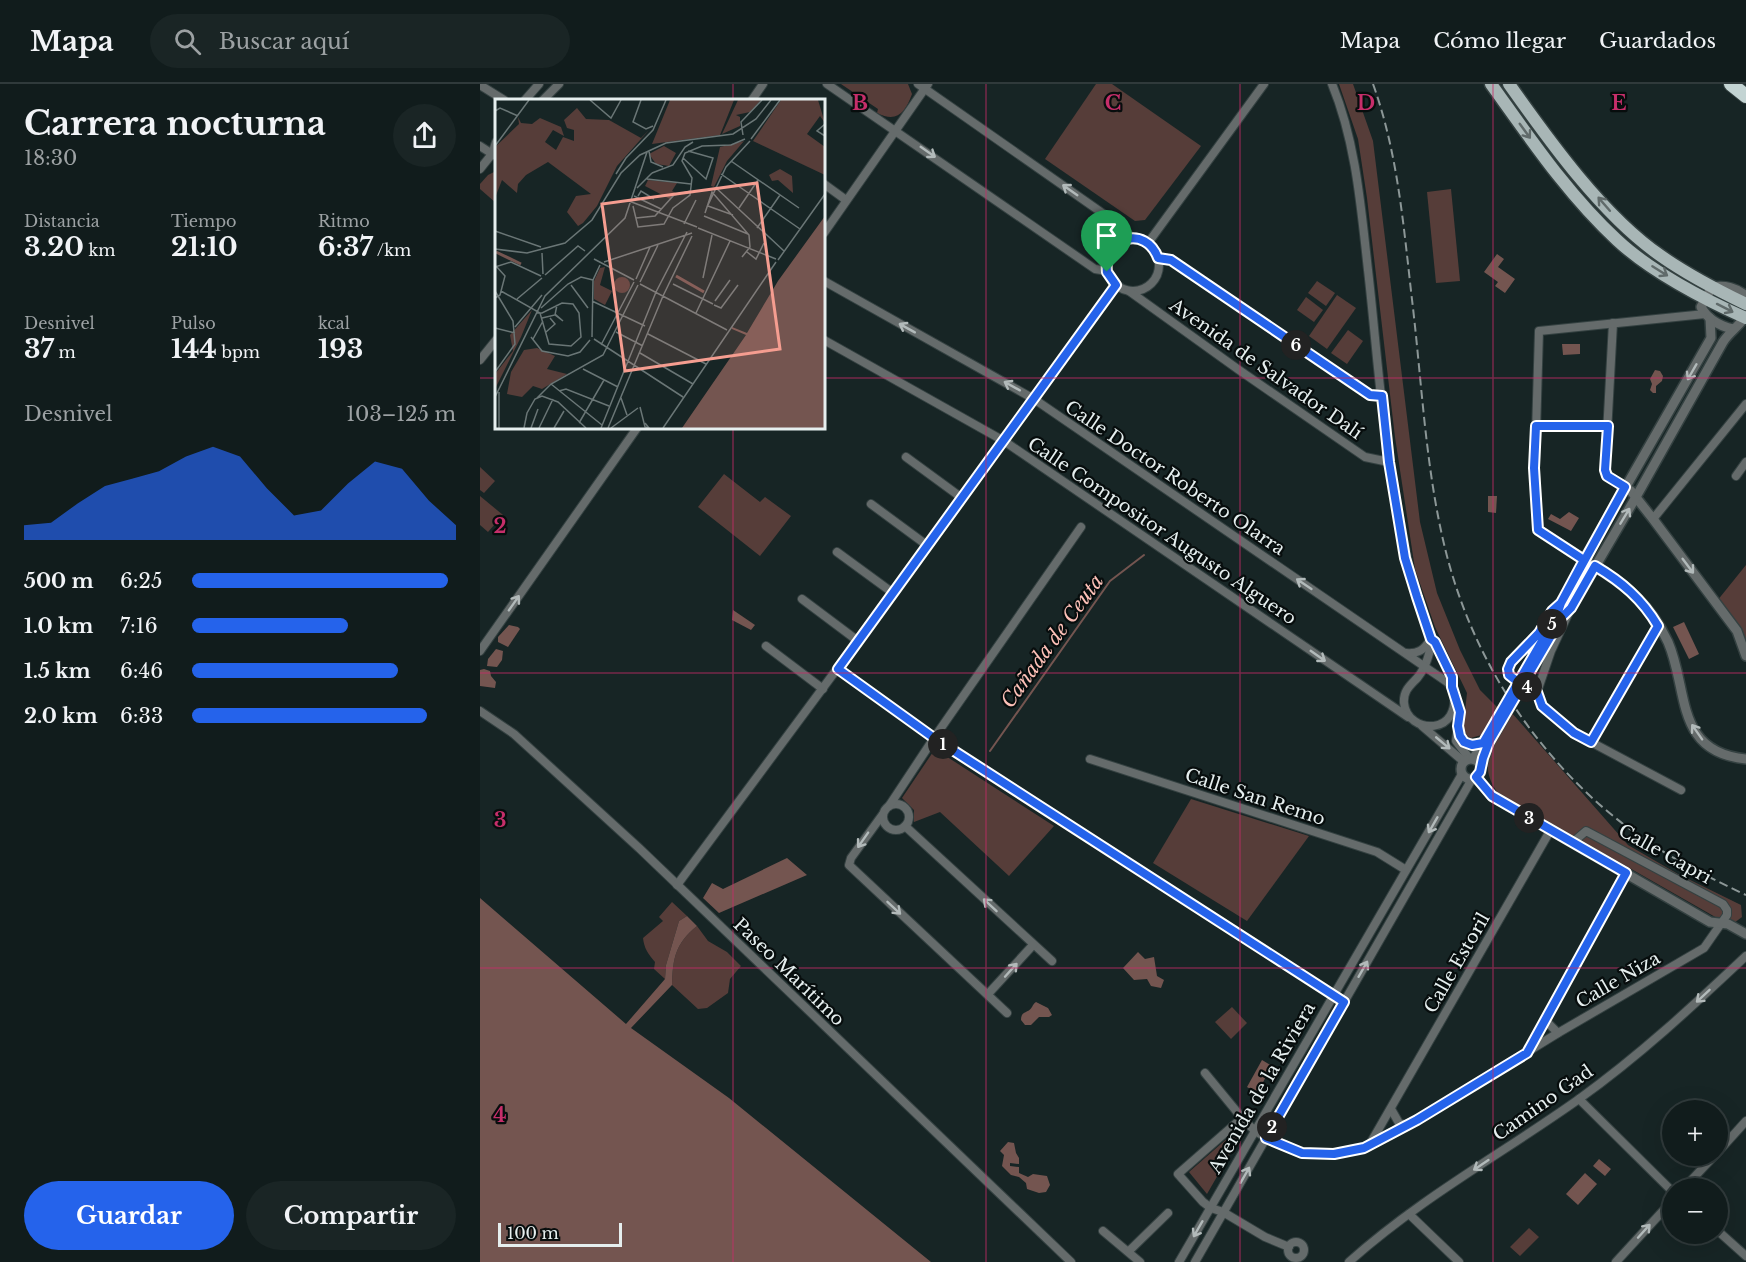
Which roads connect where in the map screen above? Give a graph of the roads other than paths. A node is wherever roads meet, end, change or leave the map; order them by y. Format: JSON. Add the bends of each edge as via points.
{"nodes":[{"id":1,"x":539,"y":84,"type":"edge"},
{"id":2,"x":559,"y":84,"type":"edge"},
{"id":3,"x":763,"y":84,"type":"edge"},
{"id":4,"x":827,"y":84,"type":"edge"},
{"id":5,"x":1264,"y":84,"type":"edge"},
{"id":6,"x":1332,"y":84,"type":"edge"},
{"id":7,"x":1491,"y":84,"type":"edge"},
{"id":8,"x":1509,"y":84,"type":"edge"},
{"id":9,"x":1731,"y":84,"type":"edge"},
{"id":10,"x":480,"y":85,"type":"edge"},
{"id":11,"x":924,"y":86,"type":"edge"},
{"id":12,"x":1746,"y":96,"type":"edge"},
{"id":13,"x":502,"y":99,"type":"edge"},
{"id":14,"x":526,"y":99,"type":"edge"},
{"id":15,"x":546,"y":99,"type":"edge"},
{"id":16,"x":753,"y":99,"type":"edge"},
{"id":17,"x":896,"y":130,"type":"junction"},
{"id":18,"x":480,"y":146,"type":"edge"},
{"id":19,"x":495,"y":154,"type":"edge"},
{"id":20,"x":480,"y":169,"type":"edge"},
{"id":21,"x":825,"y":185,"type":"edge"},
{"id":22,"x":846,"y":200,"type":"junction"},
{"id":23,"x":825,"y":232,"type":"edge"},
{"id":24,"x":1132,"y":238,"type":"junction"},
{"id":25,"x":1148,"y":243,"type":"junction"},
{"id":26,"x":1158,"y":258,"type":"junction"},
{"id":27,"x":1107,"y":272,"type":"junction"},
{"id":28,"x":825,"y":282,"type":"edge"},
{"id":29,"x":1694,"y":284,"type":"junction"},
{"id":30,"x":1116,"y":285,"type":"junction"},
{"id":31,"x":1129,"y":291,"type":"junction"},
{"id":32,"x":1746,"y":296,"type":"edge"},
{"id":33,"x":1709,"y":302,"type":"junction"},
{"id":34,"x":1746,"y":304,"type":"edge"},
{"id":35,"x":1746,"y":317,"type":"edge"},
{"id":36,"x":1613,"y":323,"type":"junction"},
{"id":37,"x":1733,"y":329,"type":"junction"},
{"id":38,"x":1712,"y":333,"type":"junction"},
{"id":39,"x":495,"y":341,"type":"edge"},
{"id":40,"x":825,"y":341,"type":"edge"},
{"id":41,"x":1723,"y":342,"type":"junction"},
{"id":42,"x":480,"y":360,"type":"edge"},
{"id":43,"x":1382,"y":396,"type":"junction"},
{"id":44,"x":1034,"y":399,"type":"junction"},
{"id":45,"x":1746,"y":404,"type":"edge"},
{"id":46,"x":1536,"y":426,"type":"junction"},
{"id":47,"x":1608,"y":426,"type":"junction"},
{"id":48,"x":636,"y":429,"type":"edge"},
{"id":49,"x":1004,"y":441,"type":"junction"},
{"id":50,"x":906,"y":457,"type":"dead end"},
{"id":51,"x":1389,"y":462,"type":"junction"},
{"id":52,"x":1746,"y":462,"type":"edge"},
{"id":53,"x":1736,"y":476,"type":"dead end"},
{"id":54,"x":1625,"y":487,"type":"junction"},
{"id":55,"x":962,"y":498,"type":"junction"},
{"id":56,"x":1636,"y":498,"type":"junction"},
{"id":57,"x":871,"y":504,"type":"dead end"},
{"id":58,"x":1653,"y":519,"type":"junction"},
{"id":59,"x":1081,"y":527,"type":"dead end"},
{"id":60,"x":928,"y":546,"type":"junction"},
{"id":61,"x":837,"y":552,"type":"dead end"},
{"id":62,"x":1584,"y":560,"type":"junction"},
{"id":63,"x":1595,"y":566,"type":"junction"},
{"id":64,"x":893,"y":593,"type":"junction"},
{"id":65,"x":802,"y":599,"type":"dead end"},
{"id":66,"x":1561,"y":603,"type":"junction"},
{"id":67,"x":1571,"y":608,"type":"junction"},
{"id":68,"x":1658,"y":626,"type":"junction"},
{"id":69,"x":1431,"y":639,"type":"junction"},
{"id":70,"x":858,"y":641,"type":"junction"},
{"id":71,"x":766,"y":646,"type":"dead end"},
{"id":72,"x":480,"y":651,"type":"edge"},
{"id":73,"x":1404,"y":653,"type":"junction"},
{"id":74,"x":1746,"y":656,"type":"edge"},
{"id":75,"x":1424,"y":666,"type":"junction"},
{"id":76,"x":838,"y":669,"type":"junction"},
{"id":77,"x":1439,"y":676,"type":"junction"},
{"id":78,"x":1418,"y":678,"type":"junction"},
{"id":79,"x":1452,"y":687,"type":"junction"},
{"id":80,"x":823,"y":689,"type":"junction"},
{"id":81,"x":1537,"y":692,"type":"junction"},
{"id":82,"x":1456,"y":702,"type":"junction"},
{"id":83,"x":480,"y":711,"type":"edge"},
{"id":84,"x":1418,"y":723,"type":"junction"},
{"id":85,"x":1458,"y":726,"type":"junction"},
{"id":86,"x":934,"y":738,"type":"junction"},
{"id":87,"x":1591,"y":742,"type":"junction"},
{"id":88,"x":1483,"y":743,"type":"junction"},
{"id":89,"x":1090,"y":759,"type":"dead end"},
{"id":90,"x":1746,"y":759,"type":"edge"},
{"id":91,"x":1469,"y":760,"type":"junction"},
{"id":92,"x":1481,"y":767,"type":"junction"},
{"id":93,"x":1462,"y":774,"type":"junction"},
{"id":94,"x":1474,"y":778,"type":"junction"},
{"id":95,"x":1682,"y":790,"type":"dead end"},
{"id":96,"x":890,"y":806,"type":"junction"},
{"id":97,"x":883,"y":814,"type":"junction"},
{"id":98,"x":905,"y":826,"type":"junction"},
{"id":99,"x":1550,"y":831,"type":"junction"},
{"id":100,"x":1572,"y":843,"type":"junction"},
{"id":101,"x":1406,"y":870,"type":"junction"},
{"id":102,"x":1626,"y":873,"type":"junction"},
{"id":103,"x":677,"y":885,"type":"junction"},
{"id":104,"x":1720,"y":924,"type":"junction"},
{"id":105,"x":1746,"y":934,"type":"edge"},
{"id":106,"x":1033,"y":945,"type":"junction"},
{"id":107,"x":1746,"y":957,"type":"edge"},
{"id":108,"x":1052,"y":962,"type":"dead end"},
{"id":109,"x":988,"y":994,"type":"junction"},
{"id":110,"x":1335,"y":996,"type":"junction"},
{"id":111,"x":1344,"y":1002,"type":"junction"},
{"id":112,"x":1008,"y":1013,"type":"dead end"},
{"id":113,"x":1546,"y":1021,"type":"junction"},
{"id":114,"x":1558,"y":1033,"type":"junction"},
{"id":115,"x":1527,"y":1053,"type":"junction"},
{"id":116,"x":1205,"y":1072,"type":"dead end"},
{"id":117,"x":1579,"y":1099,"type":"junction"},
{"id":118,"x":1391,"y":1109,"type":"junction"},
{"id":119,"x":1242,"y":1118,"type":"junction"},
{"id":120,"x":1746,"y":1121,"type":"edge"},
{"id":121,"x":1407,"y":1126,"type":"junction"},
{"id":122,"x":1255,"y":1131,"type":"junction"},
{"id":123,"x":1266,"y":1138,"type":"junction"},
{"id":124,"x":1728,"y":1140,"type":"edge"},
{"id":125,"x":1369,"y":1146,"type":"junction"},
{"id":126,"x":1704,"y":1166,"type":"edge"},
{"id":127,"x":1693,"y":1178,"type":"edge"},
{"id":128,"x":1662,"y":1181,"type":"edge"},
{"id":129,"x":1211,"y":1208,"type":"junction"},
{"id":130,"x":1223,"y":1212,"type":"junction"},
{"id":131,"x":1662,"y":1212,"type":"edge"},
{"id":132,"x":1168,"y":1213,"type":"dead end"},
{"id":133,"x":1409,"y":1214,"type":"junction"},
{"id":134,"x":1103,"y":1231,"type":"dead end"},
{"id":135,"x":1728,"y":1240,"type":"edge"},
{"id":136,"x":1289,"y":1247,"type":"junction"},
{"id":137,"x":1129,"y":1251,"type":"junction"},
{"id":138,"x":1746,"y":1256,"type":"edge"},
{"id":139,"x":1299,"y":1260,"type":"edge"},
{"id":140,"x":1071,"y":1262,"type":"edge"},
{"id":141,"x":1140,"y":1262,"type":"edge"},
{"id":142,"x":1179,"y":1262,"type":"edge"},
{"id":143,"x":1195,"y":1262,"type":"edge"},
{"id":144,"x":1348,"y":1262,"type":"edge"},
{"id":145,"x":1459,"y":1262,"type":"edge"},
{"id":146,"x":1616,"y":1262,"type":"edge"}],
"edges":[{"from":1,"to":14,"type":"street"},
{"from":2,"to":15,"type":"street"},
{"from":3,"to":16,"type":"street"},
{"from":4,"to":17,"type":"street"},
{"from":5,"to":25,"type":"street"},
{"from":6,"to":43,"type":"street","via":[[1350,141],[1361,207]]},
{"from":7,"to":29,"type":"main road","one_way":true,"via":[[1578,199],[1618,241],[1654,268]]},
{"from":29,"to":8,"type":"main road","one_way":true,"via":[[1612,213]]},
{"from":9,"to":12,"type":"highway"},
{"from":10,"to":13,"type":"street"},
{"from":11,"to":17,"type":"street"},
{"from":24,"to":11,"type":"street","one_way":true,"via":[[1118,224]]},
{"from":17,"to":22,"type":"street"},
{"from":17,"to":27,"type":"street","one_way":true,"via":[[1095,268]]},
{"from":18,"to":19,"type":"street"},
{"from":19,"to":20,"type":"street"},
{"from":21,"to":22,"type":"street"},
{"from":22,"to":23,"type":"street"},
{"from":24,"to":25,"type":"street"},
{"from":24,"to":27,"type":"street","via":[[1112,249]]},
{"from":25,"to":26,"type":"street"},
{"from":26,"to":31,"type":"street","via":[[1157,275],[1152,282]]},
{"from":26,"to":43,"type":"street","via":[[1171,260],[1370,395]]},
{"from":27,"to":30,"type":"street"},
{"from":44,"to":28,"type":"street","name":"Calle Doctor Roberto Olarra","one_way":true},
{"from":29,"to":33,"type":"main road"},
{"from":29,"to":33,"type":"main road"},
{"from":30,"to":31,"type":"street"},
{"from":30,"to":44,"type":"street"},
{"from":31,"to":51,"type":"street","name":"Avenida de Salvador Dalí","via":[[1365,457]]},
{"from":32,"to":33,"type":"street","via":[[1731,287]]},
{"from":33,"to":34,"type":"main road"},
{"from":33,"to":35,"type":"main road","one_way":true},
{"from":33,"to":36,"type":"street"},
{"from":33,"to":37,"type":"street","via":[[1726,327]]},
{"from":33,"to":38,"type":"street"},
{"from":35,"to":37,"type":"street"},
{"from":36,"to":46,"type":"street","via":[[1539,331]]},
{"from":36,"to":47,"type":"street"},
{"from":37,"to":41,"type":"street"},
{"from":38,"to":41,"type":"street","via":[[1723,336]]},
{"from":38,"to":54,"type":"street","one_way":true},
{"from":39,"to":42,"type":"street"},
{"from":40,"to":49,"type":"street","name":"Calle Compositor Augusto Alguero"},
{"from":41,"to":56,"type":"street"},
{"from":43,"to":51,"type":"street"},
{"from":44,"to":49,"type":"street"},
{"from":73,"to":44,"type":"street","name":"Calle Doctor Roberto Olarra","one_way":true},
{"from":45,"to":58,"type":"street"},
{"from":46,"to":47,"type":"street"},
{"from":46,"to":62,"type":"street","via":[[1538,530]]},
{"from":47,"to":54,"type":"street","via":[[1605,470],[1607,476]]},
{"from":72,"to":48,"type":"street","one_way":true},
{"from":49,"to":55,"type":"street"},
{"from":49,"to":84,"type":"street","name":"Calle Compositor Augusto Alguero","one_way":true},
{"from":50,"to":55,"type":"street"},
{"from":51,"to":69,"type":"street","via":[[1405,558]]},
{"from":52,"to":53,"type":"street"},
{"from":54,"to":56,"type":"street"},
{"from":54,"to":62,"type":"street"},
{"from":55,"to":60,"type":"street"},
{"from":56,"to":58,"type":"street"},
{"from":63,"to":56,"type":"street","one_way":true},
{"from":57,"to":60,"type":"street"},
{"from":58,"to":74,"type":"street","one_way":true,"via":[[1737,631]]},
{"from":59,"to":86,"type":"street"},
{"from":60,"to":64,"type":"street"},
{"from":61,"to":64,"type":"street"},
{"from":62,"to":63,"type":"street"},
{"from":62,"to":66,"type":"street"},
{"from":63,"to":67,"type":"street"},
{"from":63,"to":68,"type":"street","via":[[1628,587]]},
{"from":64,"to":70,"type":"street"},
{"from":65,"to":70,"type":"street"},
{"from":66,"to":81,"type":"street","bridge":true,"via":[[1508,669],[1515,680]]},
{"from":66,"to":88,"type":"street","via":[[1525,674]]},
{"from":67,"to":81,"type":"street"},
{"from":67,"to":92,"type":"street","via":[[1489,742]]},
{"from":68,"to":87,"type":"street"},
{"from":90,"to":68,"type":"street","one_way":true,"via":[[1720,753],[1693,729],[1684,708],[1675,663]]},
{"from":69,"to":73,"type":"street","via":[[1425,649]]},
{"from":69,"to":75,"type":"street"},
{"from":69,"to":79,"type":"street","via":[[1452,677]]},
{"from":70,"to":76,"type":"street"},
{"from":71,"to":80,"type":"street"},
{"from":73,"to":75,"type":"street","name":"Calle Doctor Roberto Olarra"},
{"from":75,"to":77,"type":"street","name":"Calle Doctor Roberto Olarra"},
{"from":75,"to":78,"type":"street"},
{"from":76,"to":80,"type":"street"},
{"from":76,"to":86,"type":"street"},
{"from":77,"to":78,"type":"street"},
{"from":77,"to":79,"type":"street"},
{"from":78,"to":84,"type":"street","via":[[1406,692],[1404,704]]},
{"from":79,"to":82,"type":"street"},
{"from":80,"to":103,"type":"street"},
{"from":81,"to":87,"type":"street","via":[[1542,706]]},
{"from":82,"to":84,"type":"street","via":[[1442,723]]},
{"from":82,"to":85,"type":"street","via":[[1460,712]]},
{"from":83,"to":103,"type":"street","name":"Paseo Marítimo","via":[[514,734]]},
{"from":84,"to":91,"type":"street","name":"Calle Compositor Augusto Alguero","one_way":true},
{"from":85,"to":88,"type":"street","via":[[1464,742]]},
{"from":85,"to":91,"type":"street","via":[[1456,741]]},
{"from":86,"to":96,"type":"street"},
{"from":86,"to":110,"type":"street"},
{"from":87,"to":95,"type":"street"},
{"from":88,"to":91,"type":"street"},
{"from":89,"to":101,"type":"street","name":"Calle San Remo","via":[[1377,852]]},
{"from":91,"to":92,"type":"street","via":[[1478,761]]},
{"from":91,"to":93,"type":"street","via":[[1461,767]]},
{"from":92,"to":94,"type":"street"},
{"from":93,"to":94,"type":"street"},
{"from":93,"to":101,"type":"street","name":"Avenida de la Riviera","one_way":true},
{"from":94,"to":99,"type":"street","name":"Calle Capri","via":[[1492,796]]},
{"from":111,"to":94,"type":"street","name":"Avenida de la Riviera","one_way":true},
{"from":96,"to":97,"type":"street"},
{"from":96,"to":98,"type":"street","via":[[901,805],[906,810],[909,818]]},
{"from":97,"to":98,"type":"street","via":[[885,825],[891,829]]},
{"from":97,"to":109,"type":"street","one_way":true,"via":[[849,865]]},
{"from":106,"to":98,"type":"street","one_way":true},
{"from":99,"to":100,"type":"street","name":"Calle Capri"},
{"from":99,"to":118,"type":"street","name":"Calle Estoril"},
{"from":100,"to":102,"type":"street","name":"Calle Capri"},
{"from":100,"to":104,"type":"street","name":"Calle Capri","via":[[1586,831],[1608,841],[1723,904],[1727,915]]},
{"from":101,"to":110,"type":"street","name":"Avenida de la Riviera"},
{"from":102,"to":104,"type":"street","name":"Calle Capri","via":[[1710,922]]},
{"from":102,"to":113,"type":"street"},
{"from":103,"to":140,"type":"street","name":"Paseo Marítimo"},
{"from":104,"to":105,"type":"street","name":"Calle Capri","via":[[1735,926]]},
{"from":104,"to":114,"type":"street","name":"Calle Niza","via":[[1704,948]]},
{"from":106,"to":108,"type":"street"},
{"from":109,"to":106,"type":"street","one_way":true},
{"from":107,"to":117,"type":"street","name":"Camino Gad","one_way":true,"via":[[1670,1028]]},
{"from":109,"to":112,"type":"street"},
{"from":110,"to":111,"type":"street"},
{"from":110,"to":122,"type":"street","name":"Avenida de la Riviera"},
{"from":111,"to":123,"type":"street","name":"Avenida de la Riviera"},
{"from":113,"to":114,"type":"street"},
{"from":113,"to":115,"type":"street"},
{"from":114,"to":115,"type":"street","name":"Calle Niza"},
{"from":115,"to":121,"type":"street","name":"Calle Niza"},
{"from":116,"to":119,"type":"street","name":"Calle Niza"},
{"from":117,"to":128,"type":"street"},
{"from":117,"to":133,"type":"street","name":"Camino Gad","one_way":true},
{"from":118,"to":121,"type":"street","via":[[1400,1123]]},
{"from":118,"to":125,"type":"street","name":"Calle Estoril"},
{"from":119,"to":122,"type":"street","name":"Calle Niza"},
{"from":119,"to":129,"type":"street","via":[[1178,1174]]},
{"from":120,"to":124,"type":"street"},
{"from":121,"to":125,"type":"street","name":"Calle Niza"},
{"from":122,"to":123,"type":"street","name":"Calle Niza"},
{"from":122,"to":129,"type":"street","name":"Avenida de la Riviera"},
{"from":123,"to":125,"type":"street","name":"Calle Niza","via":[[1302,1153],[1334,1154]]},
{"from":130,"to":123,"type":"street","name":"Avenida de la Riviera","one_way":true},
{"from":126,"to":127,"type":"street"},
{"from":129,"to":130,"type":"street"},
{"from":129,"to":142,"type":"street","name":"Avenida de la Riviera","one_way":true},
{"from":130,"to":136,"type":"street"},
{"from":130,"to":143,"type":"street","name":"Avenida de la Riviera"},
{"from":146,"to":131,"type":"street","one_way":true},
{"from":132,"to":137,"type":"street"},
{"from":133,"to":144,"type":"street","name":"Camino Gad"},
{"from":133,"to":145,"type":"street"},
{"from":134,"to":137,"type":"street"},
{"from":135,"to":138,"type":"street"},
{"from":136,"to":139,"type":"street","via":[[1290,1255]]},
{"from":136,"to":139,"type":"street","via":[[1294,1242],[1303,1244],[1304,1253]]},
{"from":137,"to":141,"type":"street"}]}
